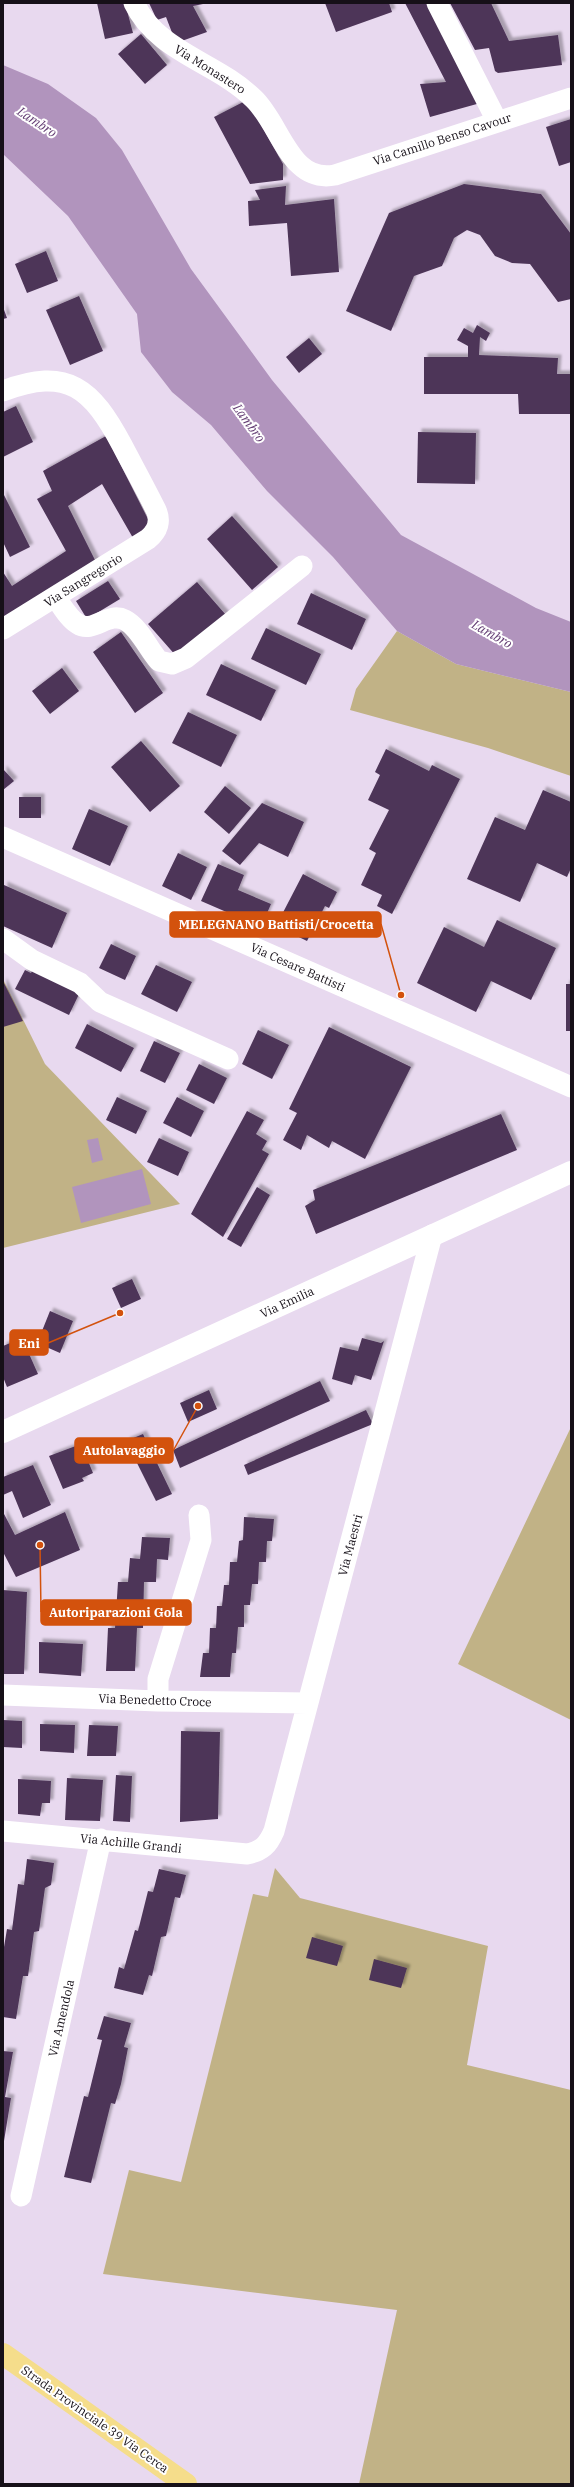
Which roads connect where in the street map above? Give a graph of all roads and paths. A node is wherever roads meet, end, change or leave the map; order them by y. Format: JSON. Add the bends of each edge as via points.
{"nodes":[{"id":1,"x":134,"y":3,"type":"edge"},
{"id":2,"x":437,"y":3,"type":"edge"},
{"id":3,"x":571,"y":98,"type":"edge"},
{"id":4,"x":497,"y":121,"type":"junction"},
{"id":5,"x":313,"y":175,"type":"joint"},
{"id":6,"x":3,"y":391,"type":"edge"},
{"id":7,"x":302,"y":566,"type":"dead end"},
{"id":8,"x":56,"y":598,"type":"junction"},
{"id":9,"x":3,"y":629,"type":"edge"},
{"id":10,"x":3,"y":837,"type":"edge"},
{"id":11,"x":3,"y":939,"type":"edge"},
{"id":12,"x":228,"y":1059,"type":"dead end"},
{"id":13,"x":571,"y":1087,"type":"edge"},
{"id":14,"x":571,"y":1172,"type":"edge"},
{"id":15,"x":432,"y":1235,"type":"junction"},
{"id":16,"x":3,"y":1432,"type":"edge"},
{"id":17,"x":199,"y":1515,"type":"dead end"},
{"id":18,"x":3,"y":1695,"type":"edge"},
{"id":19,"x":158,"y":1701,"type":"junction"},
{"id":20,"x":308,"y":1703,"type":"junction"},
{"id":21,"x":3,"y":1830,"type":"edge"},
{"id":22,"x":101,"y":1839,"type":"junction"},
{"id":23,"x":259,"y":1851,"type":"joint"},
{"id":24,"x":21,"y":2196,"type":"dead end"},
{"id":25,"x":3,"y":2354,"type":"edge"},
{"id":26,"x":186,"y":2484,"type":"edge"}],
"edges":[{"from":1,"to":5,"type":"street","name":"Via Monastero","via":[[144,21],[162,39],[253,97],[298,164]]},
{"from":2,"to":4,"type":"street"},
{"from":3,"to":4,"type":"street","name":"Via Camillo Benso Cavour"},
{"from":4,"to":5,"type":"street","name":"Via Camillo Benso Cavour","via":[[335,174]]},
{"from":6,"to":8,"type":"street","name":"Via Sangregorio","via":[[26,383],[50,381],[75,387],[92,397],[106,415],[156,510],[158,526],[148,539]]},
{"from":7,"to":8,"type":"street","via":[[186,658],[172,664],[159,661],[133,627],[124,620],[109,619],[83,627],[74,621]]},
{"from":8,"to":9,"type":"street","name":"Via Sangregorio"},
{"from":10,"to":13,"type":"street","name":"Via Cesare Battisti"},
{"from":11,"to":12,"type":"street","via":[[32,960],[80,983],[100,1002]]},
{"from":14,"to":15,"type":"street","name":"Via Emilia"},
{"from":15,"to":16,"type":"street","name":"Via Emilia"},
{"from":15,"to":20,"type":"street","name":"Via Maestri"},
{"from":17,"to":19,"type":"street","via":[[201,1540],[158,1679]]},
{"from":18,"to":19,"type":"street","name":"Via Benedetto Croce"},
{"from":19,"to":20,"type":"street","name":"Via Benedetto Croce"},
{"from":20,"to":23,"type":"street","name":"Via Maestri","via":[[274,1831],[269,1843]]},
{"from":21,"to":22,"type":"street","name":"Via Achille Grandi"},
{"from":22,"to":23,"type":"street","name":"Via Achille Grandi","via":[[247,1854]]},
{"from":22,"to":24,"type":"street","name":"Via Amendola"},
{"from":25,"to":26,"type":"main road","name":"Strada Provinciale 39 Via Cerca"}]}
